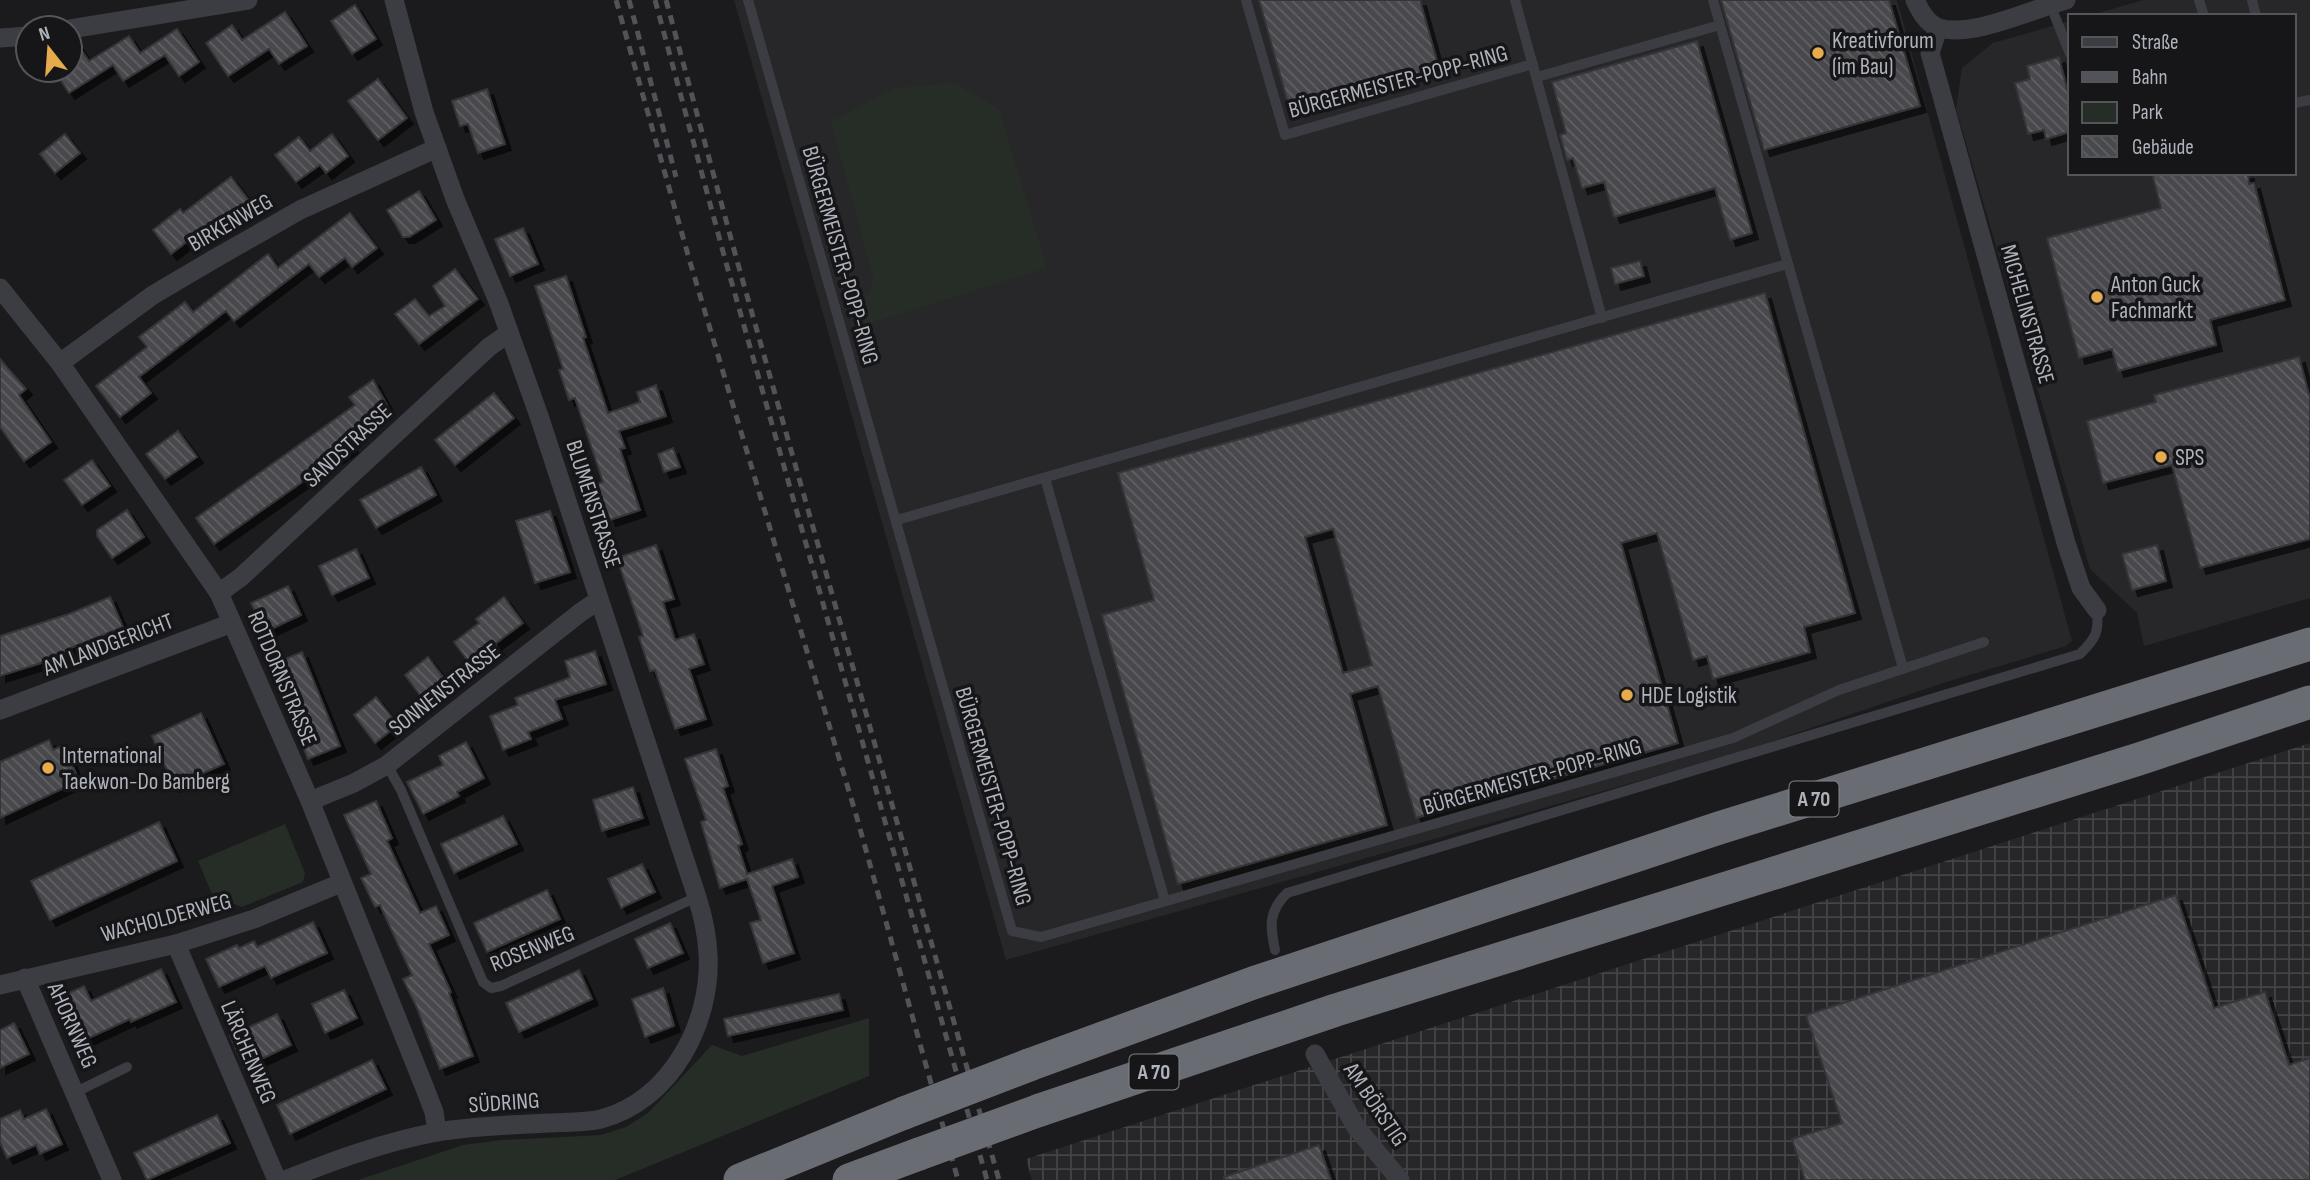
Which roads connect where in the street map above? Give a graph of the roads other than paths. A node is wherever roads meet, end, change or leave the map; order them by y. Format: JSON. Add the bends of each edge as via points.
{"nodes":[{"id":1,"x":248,"y":0,"type":"edge"},
{"id":2,"x":394,"y":0,"type":"edge"},
{"id":3,"x":748,"y":0,"type":"edge"},
{"id":4,"x":1246,"y":0,"type":"edge"},
{"id":5,"x":1515,"y":0,"type":"edge"},
{"id":6,"x":1713,"y":0,"type":"edge"},
{"id":7,"x":1915,"y":0,"type":"edge"},
{"id":8,"x":2058,"y":2,"type":"edge"},
{"id":9,"x":1720,"y":25,"type":"junction"},
{"id":10,"x":84,"y":27,"type":"edge"},
{"id":11,"x":1938,"y":28,"type":"junction"},
{"id":12,"x":2068,"y":45,"type":"edge"},
{"id":13,"x":1533,"y":64,"type":"junction"},
{"id":14,"x":1537,"y":78,"type":"junction"},
{"id":15,"x":437,"y":148,"type":"junction"},
{"id":16,"x":1787,"y":264,"type":"junction"},
{"id":17,"x":0,"y":288,"type":"edge"},
{"id":18,"x":1602,"y":318,"type":"junction"},
{"id":19,"x":509,"y":333,"type":"junction"},
{"id":20,"x":60,"y":363,"type":"junction"},
{"id":21,"x":1045,"y":478,"type":"junction"},
{"id":22,"x":897,"y":520,"type":"junction"},
{"id":23,"x":219,"y":593,"type":"junction"},
{"id":24,"x":599,"y":600,"type":"junction"},
{"id":25,"x":2097,"y":610,"type":"joint"},
{"id":26,"x":232,"y":623,"type":"junction"},
{"id":27,"x":1984,"y":642,"type":"dead end"},
{"id":28,"x":2310,"y":644,"type":"edge"},
{"id":29,"x":1903,"y":668,"type":"junction"},
{"id":30,"x":2310,"y":702,"type":"edge"},
{"id":31,"x":0,"y":710,"type":"edge"},
{"id":32,"x":387,"y":765,"type":"junction"},
{"id":33,"x":310,"y":802,"type":"junction"},
{"id":34,"x":341,"y":883,"type":"junction"},
{"id":35,"x":697,"y":897,"type":"junction"},
{"id":36,"x":1165,"y":901,"type":"junction"},
{"id":37,"x":176,"y":944,"type":"junction"},
{"id":38,"x":1275,"y":950,"type":"dead end"},
{"id":39,"x":25,"y":978,"type":"junction"},
{"id":40,"x":0,"y":985,"type":"edge"},
{"id":41,"x":695,"y":1031,"type":"joint"},
{"id":42,"x":1315,"y":1054,"type":"dead end"},
{"id":43,"x":127,"y":1067,"type":"dead end"},
{"id":44,"x":76,"y":1092,"type":"junction"},
{"id":45,"x":437,"y":1132,"type":"junction"},
{"id":46,"x":112,"y":1180,"type":"edge"},
{"id":47,"x":277,"y":1180,"type":"edge"},
{"id":48,"x":285,"y":1180,"type":"edge"},
{"id":49,"x":740,"y":1180,"type":"edge"},
{"id":50,"x":849,"y":1180,"type":"edge"},
{"id":51,"x":1400,"y":1180,"type":"edge"}],
"edges":[{"from":1,"to":10,"type":"street"},
{"from":2,"to":15,"type":"street","name":"BLUMENSTRASSE"},
{"from":3,"to":22,"type":"lane","name":"BÜRGERMEISTER-POPP-RING"},
{"from":4,"to":13,"type":"lane","name":"BÜRGERMEISTER-POPP-RING","via":[[1285,135]]},
{"from":5,"to":13,"type":"lane","name":"BÜRGERMEISTER-POPP-RING"},
{"from":6,"to":9,"type":"lane"},
{"from":7,"to":11,"type":"street","via":[[1922,15]]},
{"from":8,"to":11,"type":"street","via":[[1964,30]]},
{"from":8,"to":12,"type":"lane"},
{"from":9,"to":14,"type":"lane"},
{"from":9,"to":16,"type":"lane"},
{"from":11,"to":25,"type":"street","name":"MICHELINSTRASSE","via":[[1930,53],[2081,588]]},
{"from":13,"to":14,"type":"lane","name":"BÜRGERMEISTER-POPP-RING"},
{"from":14,"to":18,"type":"lane","name":"BÜRGERMEISTER-POPP-RING"},
{"from":15,"to":19,"type":"street","name":"BLUMENSTRASSE"},
{"from":15,"to":20,"type":"street","name":"BIRKENWEG","via":[[300,210],[214,258],[153,295]]},
{"from":16,"to":18,"type":"lane"},
{"from":16,"to":29,"type":"lane"},
{"from":17,"to":20,"type":"street","name":"ROTDORNSTRASSE"},
{"from":18,"to":21,"type":"lane"},
{"from":19,"to":23,"type":"street","name":"SANDSTRASSE"},
{"from":19,"to":24,"type":"street","name":"BLUMENSTRASSE"},
{"from":20,"to":23,"type":"street","name":"ROTDORNSTRASSE"},
{"from":21,"to":22,"type":"lane"},
{"from":21,"to":36,"type":"lane"},
{"from":22,"to":36,"type":"lane","name":"BÜRGERMEISTER-POPP-RING","via":[[1012,931],[1041,937]]},
{"from":23,"to":26,"type":"street","name":"ROTDORNSTRASSE"},
{"from":24,"to":32,"type":"street","name":"SONNENSTRASSE"},
{"from":24,"to":35,"type":"street","name":"BLUMENSTRASSE"},
{"from":25,"to":38,"type":"lane","via":[[2095,639],[2080,654],[1287,893],[1272,917]]},
{"from":26,"to":31,"type":"street","name":"AM LANDGERICHT"},
{"from":26,"to":33,"type":"street","name":"ROTDORNSTRASSE"},
{"from":27,"to":29,"type":"lane","name":"BÜRGERMEISTER-POPP-RING"},
{"from":28,"to":49,"type":"highway","number":"A 70","bridge":true,"via":[[1719,828],[1253,983],[904,1113]]},
{"from":29,"to":36,"type":"lane","name":"BÜRGERMEISTER-POPP-RING","via":[[1839,690],[1733,738]]},
{"from":30,"to":50,"type":"highway","number":"A 70","bridge":true,"via":[[2139,760],[1336,1010]]},
{"from":32,"to":33,"type":"street","name":"SONNENSTRASSE"},
{"from":32,"to":35,"type":"lane","name":"ROSENWEG","via":[[483,982],[491,988]]},
{"from":33,"to":34,"type":"street","name":"ROTDORNSTRASSE"},
{"from":34,"to":37,"type":"street","name":"WACHOLDERWEG","via":[[254,919]]},
{"from":34,"to":45,"type":"street","name":"ROTDORNSTRASSE","via":[[424,1086]]},
{"from":35,"to":41,"type":"street","name":"BLUMENSTRASSE","via":[[706,926],[708,957],[707,984]]},
{"from":37,"to":39,"type":"street","name":"WACHOLDERWEG"},
{"from":37,"to":47,"type":"street","name":"LÄRCHENWEG"},
{"from":39,"to":40,"type":"street","name":"WACHOLDERWEG"},
{"from":39,"to":44,"type":"street","name":"AHORNWEG"},
{"from":41,"to":45,"type":"street","name":"SÜDRING","via":[[662,1081],[617,1114],[577,1122]]},
{"from":42,"to":51,"type":"street","name":"AM BÖRSTIG","via":[[1356,1127]]},
{"from":43,"to":44,"type":"lane","name":"AHORNWEG"},
{"from":44,"to":46,"type":"street","name":"AHORNWEG"},
{"from":45,"to":48,"type":"street","name":"SÜDRING","via":[[362,1150]]}]}
